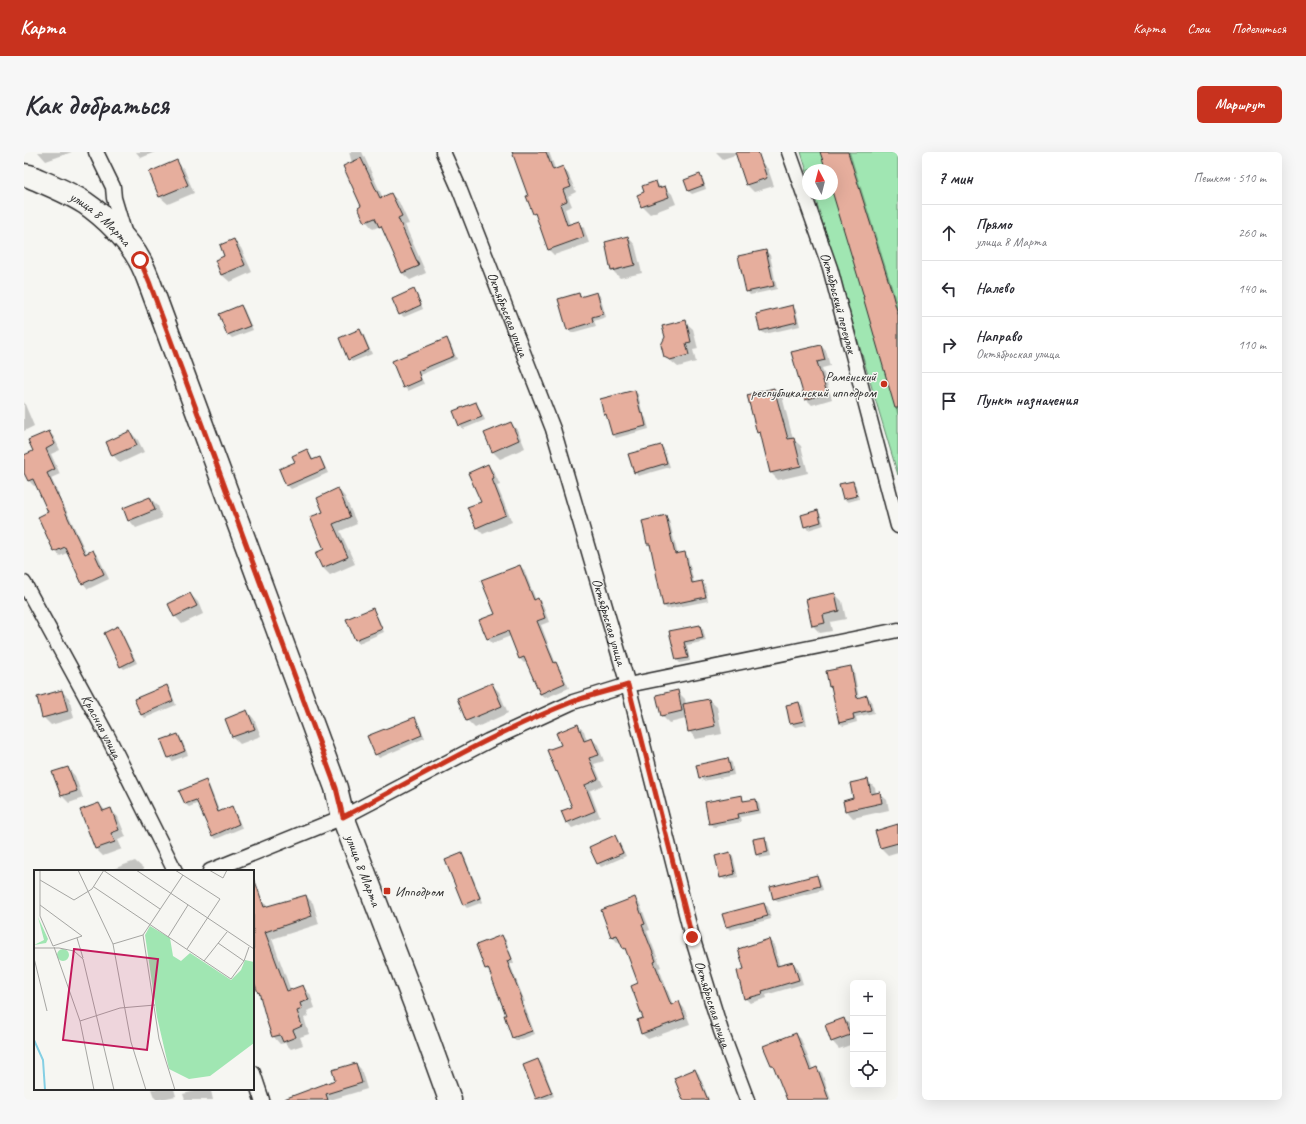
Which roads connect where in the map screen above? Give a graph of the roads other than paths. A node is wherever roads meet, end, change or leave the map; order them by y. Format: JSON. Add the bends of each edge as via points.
{"nodes":[{"id":1,"x":96,"y":152,"type":"edge"},
{"id":2,"x":443,"y":152,"type":"edge"},
{"id":3,"x":789,"y":152,"type":"edge"},
{"id":4,"x":24,"y":175,"type":"edge"},
{"id":5,"x":126,"y":241,"type":"junction"},
{"id":6,"x":898,"y":526,"type":"edge"},
{"id":7,"x":24,"y":583,"type":"edge"},
{"id":8,"x":898,"y":630,"type":"edge"},
{"id":9,"x":628,"y":685,"type":"junction"},
{"id":10,"x":343,"y":817,"type":"junction"},
{"id":11,"x":174,"y":870,"type":"edge"},
{"id":12,"x":212,"y":870,"type":"edge"},
{"id":13,"x":254,"y":1077,"type":"edge"},
{"id":14,"x":262,"y":1100,"type":"edge"},
{"id":15,"x":450,"y":1100,"type":"edge"},
{"id":16,"x":748,"y":1100,"type":"edge"}],
"edges":[{"from":1,"to":5,"type":"street","via":[[113,187]]},
{"from":2,"to":9,"type":"street","name":"Октябрьская улица","via":[[553,429]]},
{"from":3,"to":6,"type":"street","name":"Октябрьский переулок","via":[[830,268]]},
{"from":4,"to":5,"type":"main road","name":"улица 8 Марта","via":[[84,202]]},
{"from":5,"to":10,"type":"main road","name":"улица 8 Марта","via":[[140,260],[150,284],[336,788]]},
{"from":7,"to":11,"type":"street","name":"Красная улица","via":[[108,737]]},
{"from":8,"to":9,"type":"street"},
{"from":9,"to":10,"type":"street","via":[[573,702],[530,721]]},
{"from":9,"to":16,"type":"street","name":"Октябрьская улица","via":[[692,937],[721,1031]]},
{"from":10,"to":12,"type":"street"},
{"from":10,"to":15,"type":"main road","name":"улица 8 Марта"},
{"from":13,"to":14,"type":"street"}]}
